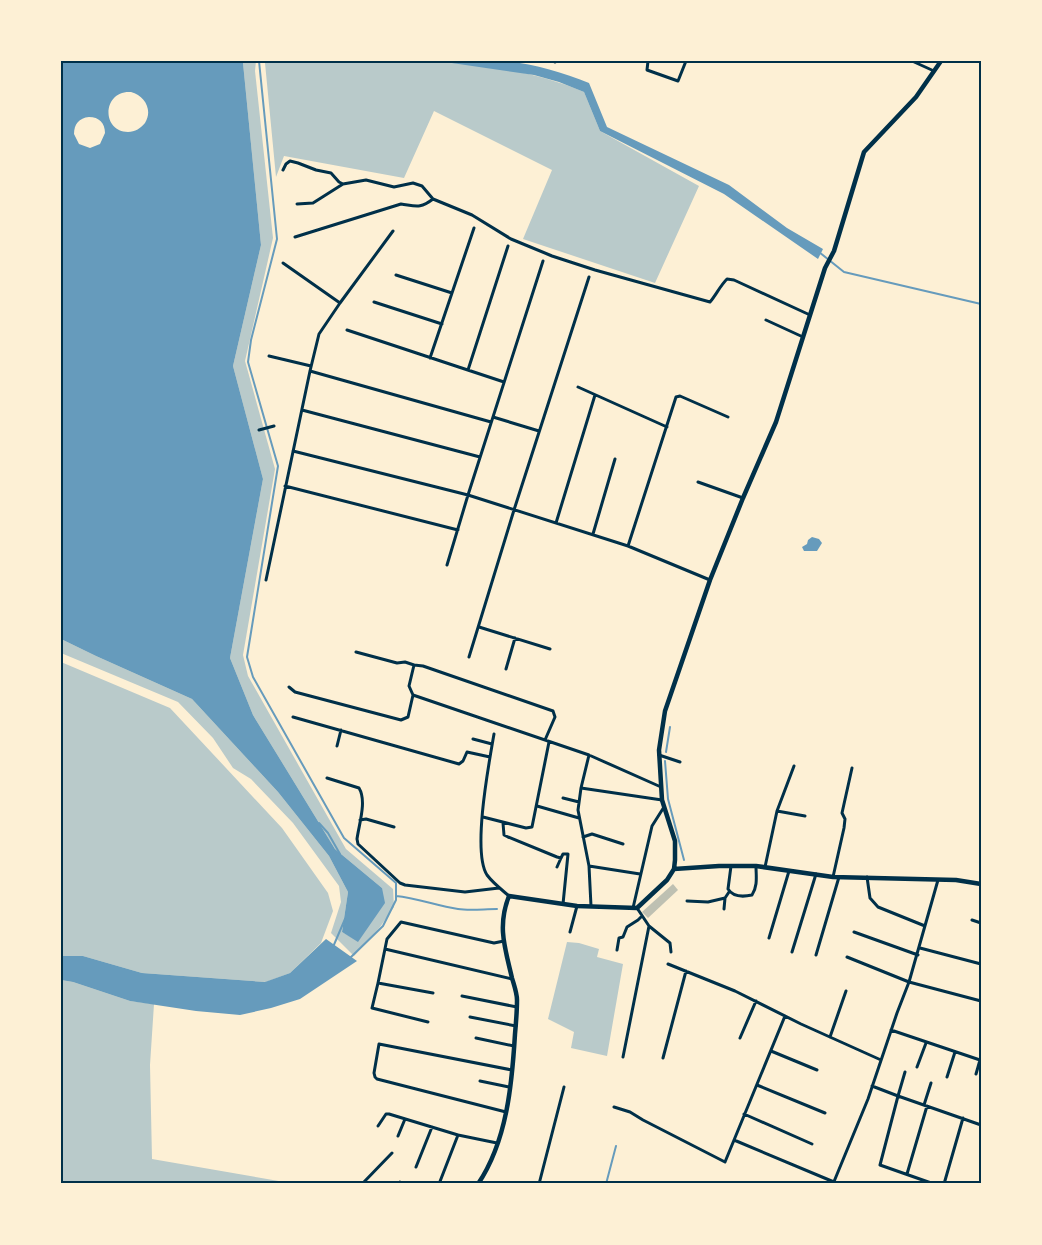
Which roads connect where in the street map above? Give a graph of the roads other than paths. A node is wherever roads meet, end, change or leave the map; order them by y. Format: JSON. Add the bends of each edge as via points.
{"nodes":[{"id":1,"x":648,"y":61,"type":"edge"},
{"id":2,"x":686,"y":61,"type":"edge"},
{"id":3,"x":912,"y":61,"type":"edge"},
{"id":4,"x":941,"y":61,"type":"edge"},
{"id":5,"x":934,"y":71,"type":"junction"},
{"id":6,"x":284,"y":170,"type":"dead end"},
{"id":7,"x":343,"y":184,"type":"junction"},
{"id":8,"x":433,"y":199,"type":"junction"},
{"id":9,"x":297,"y":204,"type":"dead end"},
{"id":10,"x":474,"y":228,"type":"dead end"},
{"id":11,"x":393,"y":231,"type":"dead end"},
{"id":12,"x":296,"y":237,"type":"dead end"},
{"id":13,"x":508,"y":246,"type":"dead end"},
{"id":14,"x":542,"y":261,"type":"dead end"},
{"id":15,"x":283,"y":263,"type":"dead end"},
{"id":16,"x":396,"y":275,"type":"dead end"},
{"id":17,"x":589,"y":277,"type":"dead end"},
{"id":18,"x":452,"y":293,"type":"junction"},
{"id":19,"x":374,"y":302,"type":"dead end"},
{"id":20,"x":340,"y":303,"type":"junction"},
{"id":21,"x":810,"y":315,"type":"junction"},
{"id":22,"x":766,"y":320,"type":"dead end"},
{"id":23,"x":442,"y":324,"type":"junction"},
{"id":24,"x":347,"y":330,"type":"dead end"},
{"id":25,"x":803,"y":337,"type":"junction"},
{"id":26,"x":269,"y":356,"type":"dead end"},
{"id":27,"x":430,"y":358,"type":"junction"},
{"id":28,"x":311,"y":366,"type":"junction"},
{"id":29,"x":468,"y":370,"type":"junction"},
{"id":30,"x":310,"y":371,"type":"junction"},
{"id":31,"x":504,"y":382,"type":"junction"},
{"id":32,"x":578,"y":387,"type":"dead end"},
{"id":33,"x":595,"y":395,"type":"junction"},
{"id":34,"x":302,"y":410,"type":"junction"},
{"id":35,"x":493,"y":417,"type":"junction"},
{"id":36,"x":728,"y":417,"type":"dead end"},
{"id":37,"x":491,"y":422,"type":"junction"},
{"id":38,"x":272,"y":427,"type":"dead end"},
{"id":39,"x":666,"y":427,"type":"junction"},
{"id":40,"x":259,"y":430,"type":"dead end"},
{"id":41,"x":539,"y":431,"type":"junction"},
{"id":42,"x":293,"y":451,"type":"junction"},
{"id":43,"x":480,"y":457,"type":"junction"},
{"id":44,"x":615,"y":459,"type":"dead end"},
{"id":45,"x":698,"y":482,"type":"dead end"},
{"id":46,"x":285,"y":486,"type":"junction"},
{"id":47,"x":468,"y":496,"type":"junction"},
{"id":48,"x":743,"y":498,"type":"junction"},
{"id":49,"x":514,"y":510,"type":"junction"},
{"id":50,"x":556,"y":523,"type":"junction"},
{"id":51,"x":458,"y":530,"type":"junction"},
{"id":52,"x":593,"y":534,"type":"junction"},
{"id":53,"x":628,"y":546,"type":"junction"},
{"id":54,"x":447,"y":565,"type":"dead end"},
{"id":55,"x":266,"y":580,"type":"dead end"},
{"id":56,"x":710,"y":580,"type":"junction"},
{"id":57,"x":478,"y":627,"type":"junction"},
{"id":58,"x":515,"y":638,"type":"junction"},
{"id":59,"x":550,"y":649,"type":"dead end"},
{"id":60,"x":356,"y":652,"type":"dead end"},
{"id":61,"x":469,"y":657,"type":"dead end"},
{"id":62,"x":414,"y":665,"type":"junction"},
{"id":63,"x":506,"y":669,"type":"dead end"},
{"id":64,"x":289,"y":687,"type":"dead end"},
{"id":65,"x":413,"y":695,"type":"junction"},
{"id":66,"x":293,"y":717,"type":"dead end"},
{"id":67,"x":341,"y":730,"type":"junction"},
{"id":68,"x":494,"y":734,"type":"dead end"},
{"id":69,"x":473,"y":739,"type":"dead end"},
{"id":70,"x":544,"y":740,"type":"junction"},
{"id":71,"x":549,"y":742,"type":"junction"},
{"id":72,"x":492,"y":744,"type":"junction"},
{"id":73,"x":337,"y":746,"type":"dead end"},
{"id":74,"x":589,"y":755,"type":"junction"},
{"id":75,"x":659,"y":755,"type":"junction"},
{"id":76,"x":490,"y":757,"type":"junction"},
{"id":77,"x":680,"y":762,"type":"dead end"},
{"id":78,"x":794,"y":766,"type":"dead end"},
{"id":79,"x":852,"y":768,"type":"dead end"},
{"id":80,"x":327,"y":778,"type":"dead end"},
{"id":81,"x":662,"y":787,"type":"junction"},
{"id":82,"x":581,"y":788,"type":"junction"},
{"id":83,"x":562,"y":798,"type":"dead end"},
{"id":84,"x":662,"y":800,"type":"junction"},
{"id":85,"x":579,"y":802,"type":"junction"},
{"id":86,"x":537,"y":806,"type":"junction"},
{"id":87,"x":664,"y":807,"type":"junction"},
{"id":88,"x":777,"y":811,"type":"junction"},
{"id":89,"x":805,"y":816,"type":"dead end"},
{"id":90,"x":483,"y":818,"type":"junction"},
{"id":91,"x":579,"y":818,"type":"junction"},
{"id":92,"x":360,"y":820,"type":"junction"},
{"id":93,"x":503,"y":823,"type":"junction"},
{"id":94,"x":394,"y":827,"type":"dead end"},
{"id":95,"x":583,"y":837,"type":"junction"},
{"id":96,"x":623,"y":844,"type":"dead end"},
{"id":97,"x":561,"y":858,"type":"junction"},
{"id":98,"x":589,"y":866,"type":"junction"},
{"id":99,"x":731,"y":866,"type":"junction"},
{"id":100,"x":756,"y":866,"type":"junction"},
{"id":101,"x":557,"y":867,"type":"dead end"},
{"id":102,"x":765,"y":867,"type":"junction"},
{"id":103,"x":674,"y":869,"type":"junction"},
{"id":104,"x":789,"y":870,"type":"junction"},
{"id":105,"x":640,"y":874,"type":"junction"},
{"id":106,"x":816,"y":874,"type":"junction"},
{"id":107,"x":840,"y":876,"type":"junction"},
{"id":108,"x":833,"y":877,"type":"junction"},
{"id":109,"x":867,"y":877,"type":"junction"},
{"id":110,"x":938,"y":880,"type":"junction"},
{"id":111,"x":981,"y":884,"type":"edge"},
{"id":112,"x":500,"y":888,"type":"junction"},
{"id":113,"x":729,"y":891,"type":"junction"},
{"id":114,"x":509,"y":896,"type":"junction"},
{"id":115,"x":725,"y":898,"type":"junction"},
{"id":116,"x":687,"y":901,"type":"dead end"},
{"id":117,"x":563,"y":904,"type":"junction"},
{"id":118,"x":578,"y":906,"type":"junction"},
{"id":119,"x":591,"y":906,"type":"junction"},
{"id":120,"x":635,"y":908,"type":"junction"},
{"id":121,"x":724,"y":909,"type":"dead end"},
{"id":122,"x":642,"y":916,"type":"junction"},
{"id":123,"x":972,"y":920,"type":"dead end"},
{"id":124,"x":981,"y":923,"type":"edge"},
{"id":125,"x":648,"y":926,"type":"junction"},
{"id":126,"x":925,"y":926,"type":"junction"},
{"id":127,"x":570,"y":932,"type":"dead end"},
{"id":128,"x":854,"y":932,"type":"dead end"},
{"id":129,"x":770,"y":938,"type":"dead end"},
{"id":130,"x":504,"y":941,"type":"junction"},
{"id":131,"x":920,"y":948,"type":"junction"},
{"id":132,"x":385,"y":949,"type":"junction"},
{"id":133,"x":617,"y":950,"type":"dead end"},
{"id":134,"x":671,"y":952,"type":"dead end"},
{"id":135,"x":792,"y":952,"type":"dead end"},
{"id":136,"x":816,"y":955,"type":"dead end"},
{"id":137,"x":918,"y":955,"type":"junction"},
{"id":138,"x":847,"y":958,"type":"dead end"},
{"id":139,"x":668,"y":964,"type":"dead end"},
{"id":140,"x":981,"y":964,"type":"edge"},
{"id":141,"x":686,"y":971,"type":"junction"},
{"id":142,"x":512,"y":978,"type":"junction"},
{"id":143,"x":909,"y":982,"type":"junction"},
{"id":144,"x":378,"y":983,"type":"junction"},
{"id":145,"x":846,"y":991,"type":"dead end"},
{"id":146,"x":433,"y":993,"type":"dead end"},
{"id":147,"x":462,"y":996,"type":"dead end"},
{"id":148,"x":756,"y":1001,"type":"junction"},
{"id":149,"x":981,"y":1001,"type":"edge"},
{"id":150,"x":517,"y":1006,"type":"junction"},
{"id":151,"x":785,"y":1016,"type":"junction"},
{"id":152,"x":470,"y":1017,"type":"dead end"},
{"id":153,"x":428,"y":1022,"type":"dead end"},
{"id":154,"x":516,"y":1026,"type":"junction"},
{"id":155,"x":891,"y":1030,"type":"junction"},
{"id":156,"x":830,"y":1037,"type":"junction"},
{"id":157,"x":476,"y":1038,"type":"dead end"},
{"id":158,"x":740,"y":1038,"type":"dead end"},
{"id":159,"x":926,"y":1042,"type":"junction"},
{"id":160,"x":514,"y":1046,"type":"junction"},
{"id":161,"x":771,"y":1050,"type":"junction"},
{"id":162,"x":955,"y":1052,"type":"junction"},
{"id":163,"x":623,"y":1057,"type":"dead end"},
{"id":164,"x":663,"y":1058,"type":"dead end"},
{"id":165,"x":881,"y":1060,"type":"junction"},
{"id":166,"x":917,"y":1067,"type":"dead end"},
{"id":167,"x":512,"y":1070,"type":"junction"},
{"id":168,"x":817,"y":1070,"type":"dead end"},
{"id":169,"x":905,"y":1072,"type":"dead end"},
{"id":170,"x":976,"y":1074,"type":"dead end"},
{"id":171,"x":947,"y":1076,"type":"dead end"},
{"id":172,"x":480,"y":1081,"type":"dead end"},
{"id":173,"x":931,"y":1083,"type":"dead end"},
{"id":174,"x":757,"y":1084,"type":"junction"},
{"id":175,"x":872,"y":1086,"type":"junction"},
{"id":176,"x":509,"y":1087,"type":"junction"},
{"id":177,"x":564,"y":1088,"type":"dead end"},
{"id":178,"x":898,"y":1096,"type":"junction"},
{"id":179,"x":926,"y":1106,"type":"junction"},
{"id":180,"x":614,"y":1107,"type":"dead end"},
{"id":181,"x":506,"y":1112,"type":"junction"},
{"id":182,"x":825,"y":1113,"type":"dead end"},
{"id":183,"x":744,"y":1114,"type":"junction"},
{"id":184,"x":963,"y":1118,"type":"junction"},
{"id":185,"x":405,"y":1119,"type":"junction"},
{"id":186,"x":981,"y":1125,"type":"edge"},
{"id":187,"x":378,"y":1126,"type":"dead end"},
{"id":188,"x":432,"y":1127,"type":"junction"},
{"id":189,"x":458,"y":1135,"type":"junction"},
{"id":190,"x":398,"y":1136,"type":"dead end"},
{"id":191,"x":734,"y":1140,"type":"junction"},
{"id":192,"x":497,"y":1143,"type":"junction"},
{"id":193,"x":812,"y":1144,"type":"dead end"},
{"id":194,"x":392,"y":1153,"type":"dead end"},
{"id":195,"x":416,"y":1167,"type":"dead end"},
{"id":196,"x":907,"y":1174,"type":"junction"},
{"id":197,"x":833,"y":1183,"type":"edge"},
{"id":198,"x":362,"y":1184,"type":"edge"},
{"id":199,"x":439,"y":1184,"type":"edge"},
{"id":200,"x":478,"y":1184,"type":"edge"},
{"id":201,"x":539,"y":1184,"type":"edge"},
{"id":202,"x":934,"y":1184,"type":"edge"},
{"id":203,"x":944,"y":1184,"type":"edge"}],
"edges":[{"from":1,"to":2,"type":"street","via":[[647,70],[678,81]]},
{"from":3,"to":5,"type":"street"},
{"from":4,"to":5,"type":"main road"},
{"from":5,"to":21,"type":"main road","via":[[916,97],[864,152],[834,251]]},
{"from":6,"to":7,"type":"street","via":[[290,161],[332,173]]},
{"from":7,"to":8,"type":"street","via":[[366,180],[394,188],[413,182],[422,186]]},
{"from":7,"to":9,"type":"street","via":[[312,202]]},
{"from":8,"to":12,"type":"street","via":[[422,206],[400,204]]},
{"from":8,"to":21,"type":"street","via":[[552,256],[595,270],[710,302],[727,279],[734,280]]},
{"from":10,"to":18,"type":"street"},
{"from":11,"to":20,"type":"street"},
{"from":13,"to":29,"type":"street"},
{"from":14,"to":31,"type":"street"},
{"from":15,"to":20,"type":"street"},
{"from":16,"to":18,"type":"street"},
{"from":17,"to":41,"type":"street"},
{"from":18,"to":23,"type":"street"},
{"from":19,"to":23,"type":"street"},
{"from":20,"to":28,"type":"street","via":[[322,327]]},
{"from":21,"to":25,"type":"main road"},
{"from":22,"to":25,"type":"street"},
{"from":23,"to":27,"type":"street"},
{"from":24,"to":27,"type":"street"},
{"from":25,"to":48,"type":"main road","via":[[776,422]]},
{"from":26,"to":28,"type":"street"},
{"from":27,"to":29,"type":"street"},
{"from":28,"to":30,"type":"street"},
{"from":29,"to":31,"type":"street"},
{"from":30,"to":34,"type":"street"},
{"from":30,"to":37,"type":"street"},
{"from":31,"to":35,"type":"street"},
{"from":32,"to":33,"type":"street"},
{"from":33,"to":39,"type":"street"},
{"from":33,"to":50,"type":"street"},
{"from":34,"to":42,"type":"street"},
{"from":34,"to":43,"type":"street"},
{"from":35,"to":37,"type":"street"},
{"from":35,"to":41,"type":"street"},
{"from":36,"to":39,"type":"street","via":[[678,396]]},
{"from":37,"to":43,"type":"street"},
{"from":38,"to":40,"type":"street"},
{"from":39,"to":53,"type":"street"},
{"from":41,"to":49,"type":"street"},
{"from":42,"to":46,"type":"street"},
{"from":42,"to":47,"type":"street"},
{"from":43,"to":47,"type":"street"},
{"from":44,"to":52,"type":"street"},
{"from":45,"to":48,"type":"street"},
{"from":46,"to":51,"type":"street"},
{"from":46,"to":55,"type":"street"},
{"from":47,"to":49,"type":"street"},
{"from":47,"to":51,"type":"street"},
{"from":48,"to":56,"type":"main road"},
{"from":49,"to":50,"type":"street"},
{"from":49,"to":57,"type":"street"},
{"from":50,"to":52,"type":"street"},
{"from":51,"to":54,"type":"street"},
{"from":52,"to":53,"type":"street"},
{"from":53,"to":56,"type":"street"},
{"from":56,"to":75,"type":"main road","via":[[665,711]]},
{"from":57,"to":58,"type":"street"},
{"from":57,"to":61,"type":"street"},
{"from":58,"to":59,"type":"street"},
{"from":58,"to":63,"type":"street"},
{"from":60,"to":62,"type":"street"},
{"from":62,"to":65,"type":"street","via":[[408,686]]},
{"from":62,"to":70,"type":"street","via":[[553,711],[555,717]]},
{"from":64,"to":65,"type":"street","via":[[295,692],[401,720],[408,718]]},
{"from":65,"to":70,"type":"street"},
{"from":66,"to":67,"type":"street"},
{"from":67,"to":73,"type":"street"},
{"from":67,"to":76,"type":"street","via":[[459,764],[467,752]]},
{"from":68,"to":72,"type":"street"},
{"from":69,"to":72,"type":"street"},
{"from":70,"to":71,"type":"street"},
{"from":71,"to":74,"type":"street"},
{"from":71,"to":86,"type":"street"},
{"from":72,"to":76,"type":"street"},
{"from":74,"to":81,"type":"street"},
{"from":74,"to":82,"type":"street"},
{"from":75,"to":77,"type":"street"},
{"from":75,"to":81,"type":"main road"},
{"from":76,"to":90,"type":"street"},
{"from":78,"to":88,"type":"street"},
{"from":79,"to":108,"type":"street"},
{"from":80,"to":92,"type":"street","via":[[359,788],[362,797]]},
{"from":81,"to":84,"type":"main road"},
{"from":82,"to":84,"type":"street"},
{"from":82,"to":85,"type":"street"},
{"from":83,"to":85,"type":"street"},
{"from":84,"to":87,"type":"main road"},
{"from":85,"to":91,"type":"street"},
{"from":86,"to":91,"type":"street"},
{"from":86,"to":93,"type":"street","via":[[531,828]]},
{"from":87,"to":103,"type":"main road","via":[[674,841]]},
{"from":87,"to":105,"type":"street","via":[[652,826]]},
{"from":88,"to":89,"type":"street"},
{"from":88,"to":102,"type":"street"},
{"from":90,"to":93,"type":"street"},
{"from":90,"to":112,"type":"street","via":[[483,865]]},
{"from":91,"to":95,"type":"street"},
{"from":92,"to":94,"type":"street"},
{"from":92,"to":112,"type":"street","via":[[358,844],[402,884],[465,892]]},
{"from":93,"to":97,"type":"street","via":[[504,835],[508,838]]},
{"from":95,"to":96,"type":"street","via":[[592,834]]},
{"from":95,"to":98,"type":"street"},
{"from":97,"to":101,"type":"street"},
{"from":97,"to":117,"type":"street","via":[[567,854],[569,858]]},
{"from":98,"to":105,"type":"street"},
{"from":98,"to":119,"type":"street"},
{"from":99,"to":100,"type":"main road"},
{"from":99,"to":103,"type":"main road"},
{"from":99,"to":113,"type":"street"},
{"from":100,"to":102,"type":"main road"},
{"from":100,"to":113,"type":"street","via":[[756,887],[752,895],[734,895]]},
{"from":102,"to":104,"type":"main road"},
{"from":103,"to":120,"type":"main road","via":[[667,880]]},
{"from":104,"to":106,"type":"main road"},
{"from":104,"to":129,"type":"street"},
{"from":105,"to":120,"type":"street"},
{"from":106,"to":108,"type":"main road"},
{"from":106,"to":135,"type":"street"},
{"from":107,"to":108,"type":"main road"},
{"from":107,"to":109,"type":"main road"},
{"from":107,"to":136,"type":"street"},
{"from":109,"to":110,"type":"main road"},
{"from":109,"to":126,"type":"street","via":[[870,898],[878,907]]},
{"from":110,"to":111,"type":"main road"},
{"from":110,"to":126,"type":"street"},
{"from":112,"to":114,"type":"street"},
{"from":113,"to":115,"type":"street"},
{"from":114,"to":117,"type":"main road"},
{"from":114,"to":130,"type":"main road","via":[[502,927]]},
{"from":115,"to":116,"type":"street","via":[[708,902]]},
{"from":115,"to":121,"type":"street"},
{"from":117,"to":118,"type":"main road"},
{"from":118,"to":119,"type":"main road"},
{"from":118,"to":127,"type":"street"},
{"from":119,"to":120,"type":"main road"},
{"from":120,"to":122,"type":"street"},
{"from":122,"to":125,"type":"street"},
{"from":122,"to":133,"type":"street","via":[[627,927],[623,937],[619,938]]},
{"from":123,"to":124,"type":"street"},
{"from":125,"to":134,"type":"street","via":[[670,943]]},
{"from":125,"to":163,"type":"street"},
{"from":126,"to":131,"type":"street"},
{"from":128,"to":137,"type":"street"},
{"from":130,"to":132,"type":"street","via":[[494,942],[401,922],[387,939]]},
{"from":130,"to":142,"type":"main road"},
{"from":131,"to":137,"type":"street"},
{"from":131,"to":140,"type":"street"},
{"from":132,"to":142,"type":"street"},
{"from":132,"to":144,"type":"street"},
{"from":137,"to":143,"type":"street"},
{"from":138,"to":143,"type":"street"},
{"from":139,"to":141,"type":"street"},
{"from":141,"to":148,"type":"street"},
{"from":141,"to":164,"type":"street"},
{"from":142,"to":150,"type":"main road"},
{"from":143,"to":149,"type":"street"},
{"from":143,"to":155,"type":"street"},
{"from":144,"to":146,"type":"street"},
{"from":144,"to":153,"type":"street","via":[[372,1008]]},
{"from":145,"to":156,"type":"street"},
{"from":147,"to":150,"type":"street"},
{"from":148,"to":151,"type":"street"},
{"from":148,"to":158,"type":"street"},
{"from":150,"to":154,"type":"main road"},
{"from":151,"to":156,"type":"street"},
{"from":151,"to":161,"type":"street"},
{"from":152,"to":154,"type":"street"},
{"from":154,"to":160,"type":"main road"},
{"from":155,"to":159,"type":"street"},
{"from":155,"to":165,"type":"street"},
{"from":156,"to":165,"type":"street"},
{"from":157,"to":160,"type":"street"},
{"from":159,"to":162,"type":"street"},
{"from":159,"to":166,"type":"street"},
{"from":160,"to":167,"type":"main road"},
{"from":161,"to":168,"type":"street"},
{"from":161,"to":174,"type":"street"},
{"from":162,"to":170,"type":"street","via":[[980,1060]]},
{"from":162,"to":171,"type":"street"},
{"from":165,"to":175,"type":"street"},
{"from":167,"to":176,"type":"main road"},
{"from":167,"to":181,"type":"street","via":[[379,1044],[374,1072],[377,1079]]},
{"from":169,"to":178,"type":"street"},
{"from":172,"to":176,"type":"street"},
{"from":173,"to":179,"type":"street"},
{"from":174,"to":182,"type":"street"},
{"from":174,"to":183,"type":"street"},
{"from":175,"to":178,"type":"street"},
{"from":175,"to":197,"type":"street"},
{"from":176,"to":181,"type":"main road"},
{"from":177,"to":201,"type":"street"},
{"from":178,"to":179,"type":"street"},
{"from":178,"to":196,"type":"street","via":[[880,1165]]},
{"from":179,"to":184,"type":"street"},
{"from":179,"to":196,"type":"street"},
{"from":180,"to":191,"type":"street","via":[[636,1115],[725,1162]]},
{"from":181,"to":192,"type":"main road"},
{"from":183,"to":191,"type":"street"},
{"from":183,"to":193,"type":"street"},
{"from":184,"to":186,"type":"street"},
{"from":184,"to":203,"type":"street"},
{"from":185,"to":187,"type":"street","via":[[387,1114]]},
{"from":185,"to":188,"type":"street"},
{"from":185,"to":190,"type":"street"},
{"from":188,"to":189,"type":"street"},
{"from":188,"to":195,"type":"street"},
{"from":189,"to":192,"type":"street"},
{"from":189,"to":199,"type":"street"},
{"from":191,"to":197,"type":"street"},
{"from":192,"to":200,"type":"main road"},
{"from":194,"to":198,"type":"street"},
{"from":196,"to":202,"type":"street"}]}
